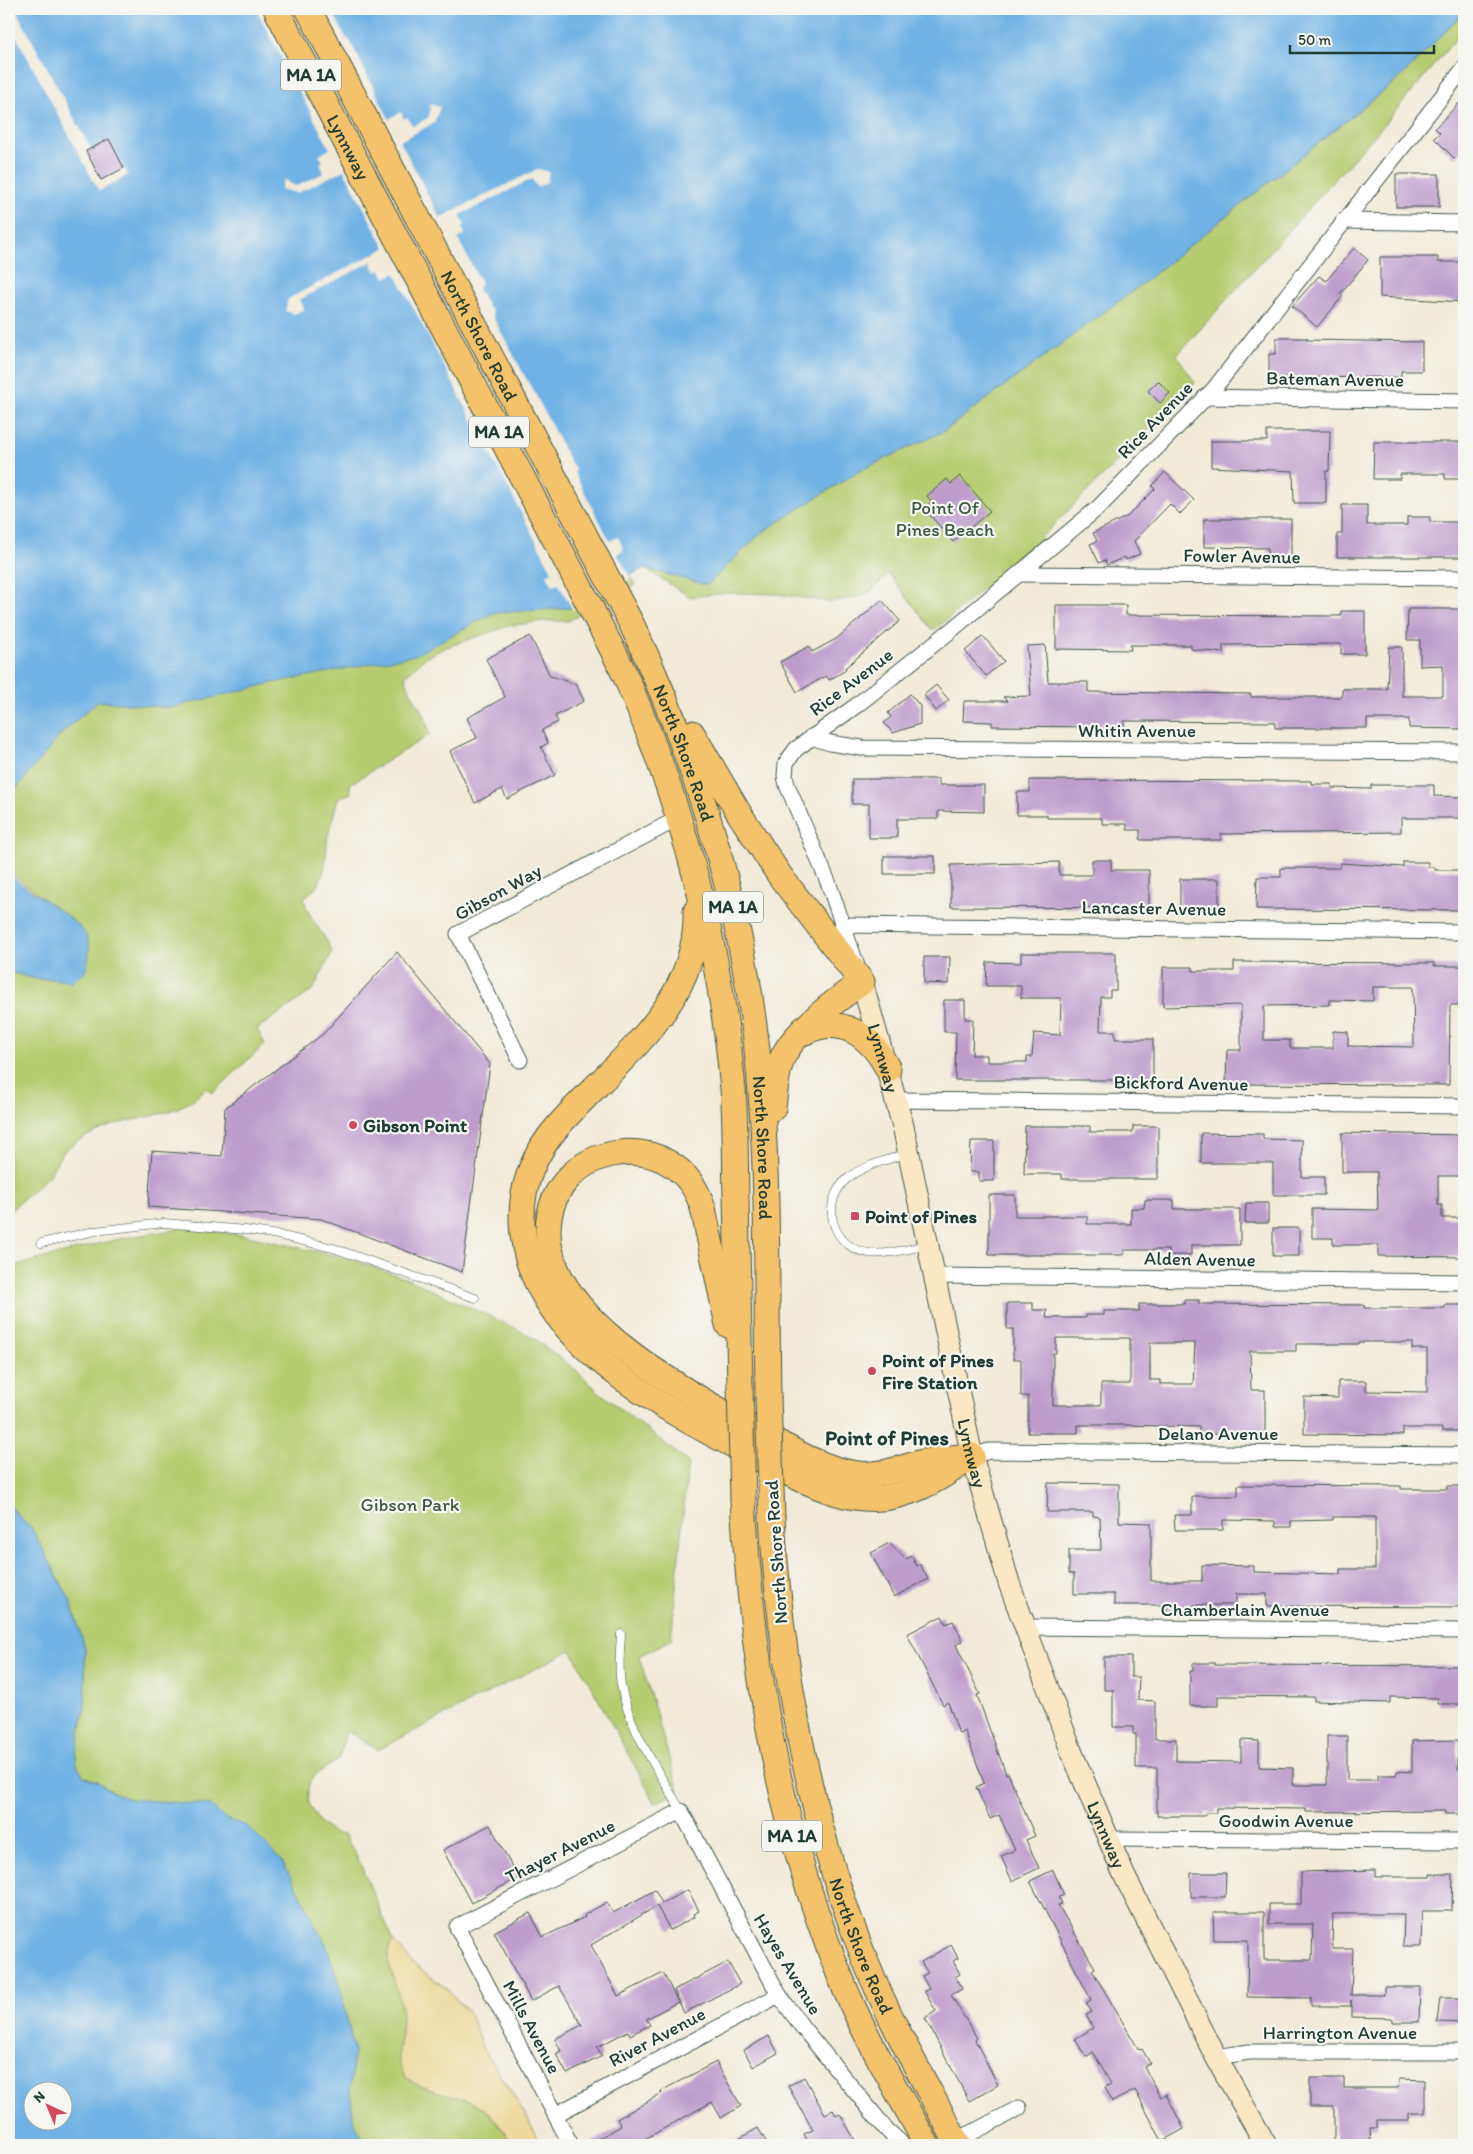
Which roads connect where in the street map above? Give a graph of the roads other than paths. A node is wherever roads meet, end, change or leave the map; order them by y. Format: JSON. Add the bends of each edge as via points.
{"nodes":[{"id":1,"x":276,"y":9,"type":"edge"},
{"id":2,"x":308,"y":9,"type":"edge"},
{"id":3,"x":1464,"y":68,"type":"edge"},
{"id":4,"x":404,"y":191,"type":"joint"},
{"id":5,"x":379,"y":205,"type":"joint"},
{"id":6,"x":1344,"y":221,"type":"junction"},
{"id":7,"x":1464,"y":223,"type":"edge"},
{"id":8,"x":1205,"y":397,"type":"junction"},
{"id":9,"x":1464,"y":401,"type":"edge"},
{"id":10,"x":1018,"y":574,"type":"junction"},
{"id":11,"x":1464,"y":578,"type":"edge"},
{"id":12,"x":643,"y":648,"type":"junction"},
{"id":13,"x":811,"y":737,"type":"junction"},
{"id":14,"x":1464,"y":752,"type":"edge"},
{"id":15,"x":679,"y":818,"type":"junction"},
{"id":16,"x":689,"y":851,"type":"junction"},
{"id":17,"x":843,"y":925,"type":"junction"},
{"id":18,"x":1464,"y":932,"type":"edge"},
{"id":19,"x":862,"y":982,"type":"junction"},
{"id":20,"x":798,"y":1036,"type":"junction"},
{"id":21,"x":520,"y":1060,"type":"dead end"},
{"id":22,"x":888,"y":1069,"type":"junction"},
{"id":23,"x":897,"y":1100,"type":"junction"},
{"id":24,"x":1464,"y":1106,"type":"edge"},
{"id":25,"x":909,"y":1153,"type":"junction"},
{"id":26,"x":764,"y":1180,"type":"junction"},
{"id":27,"x":40,"y":1243,"type":"dead end"},
{"id":28,"x":928,"y":1245,"type":"junction"},
{"id":29,"x":935,"y":1276,"type":"junction"},
{"id":30,"x":1464,"y":1282,"type":"edge"},
{"id":31,"x":475,"y":1298,"type":"dead end"},
{"id":32,"x":740,"y":1386,"type":"junction"},
{"id":33,"x":1464,"y":1455,"type":"edge"},
{"id":34,"x":972,"y":1456,"type":"junction"},
{"id":35,"x":1026,"y":1628,"type":"junction"},
{"id":36,"x":1464,"y":1631,"type":"edge"},
{"id":37,"x":621,"y":1634,"type":"dead end"},
{"id":38,"x":681,"y":1811,"type":"junction"},
{"id":39,"x":1108,"y":1839,"type":"junction"},
{"id":40,"x":1464,"y":1842,"type":"edge"},
{"id":41,"x":457,"y":1927,"type":"joint"},
{"id":42,"x":779,"y":1995,"type":"junction"},
{"id":43,"x":1464,"y":2052,"type":"edge"},
{"id":44,"x":1216,"y":2057,"type":"junction"},
{"id":45,"x":1020,"y":2108,"type":"dead end"},
{"id":46,"x":555,"y":2115,"type":"junction"},
{"id":47,"x":957,"y":2143,"type":"edge"},
{"id":48,"x":571,"y":2145,"type":"edge"},
{"id":49,"x":903,"y":2145,"type":"edge"},
{"id":50,"x":927,"y":2145,"type":"edge"},
{"id":51,"x":1266,"y":2145,"type":"edge"}],
"edges":[{"from":1,"to":5,"type":"highway","name":"Lynnway","number":"MA 1A"},
{"from":2,"to":4,"type":"highway","name":"Lynnway","number":"MA 1A"},
{"from":3,"to":6,"type":"street","name":"Rice Avenue"},
{"from":4,"to":12,"type":"highway","name":"North Shore Road","number":"MA 1A"},
{"from":5,"to":15,"type":"highway","name":"North Shore Road","number":"MA 1A","via":[[630,686]]},
{"from":6,"to":7,"type":"street"},
{"from":6,"to":8,"type":"street","name":"Rice Avenue"},
{"from":8,"to":9,"type":"street","name":"Bateman Avenue"},
{"from":8,"to":10,"type":"street","name":"Rice Avenue","via":[[1099,507]]},
{"from":10,"to":11,"type":"street","name":"Fowler Avenue"},
{"from":10,"to":13,"type":"street","name":"Rice Avenue","via":[[857,705]]},
{"from":12,"to":19,"type":"highway","via":[[768,859]]},
{"from":12,"to":26,"type":"highway","name":"North Shore Road","number":"MA 1A","via":[[688,754],[712,827],[736,922],[751,1000],[759,1071]]},
{"from":13,"to":14,"type":"street","name":"Whitin Avenue","via":[[835,745],[862,748]]},
{"from":13,"to":17,"type":"street","name":"Lynnway","via":[[790,756],[785,776]]},
{"from":15,"to":16,"type":"highway","name":"North Shore Road","number":"MA 1A"},
{"from":15,"to":21,"type":"street","name":"Gibson Way","via":[[458,934]]},
{"from":16,"to":32,"type":"highway","name":"North Shore Road","number":"MA 1A","via":[[720,988],[733,1090]]},
{"from":16,"to":34,"type":"highway","via":[[696,926],[691,957],[682,982],[662,1015],[550,1136],[530,1170],[522,1204],[523,1238],[539,1285],[559,1319],[577,1339],[638,1388],[695,1425],[817,1486],[856,1499],[892,1497],[937,1480]]},
{"from":17,"to":18,"type":"street","name":"Lancaster Avenue"},
{"from":17,"to":19,"type":"street","name":"Lynnway"},
{"from":19,"to":20,"type":"highway"},
{"from":19,"to":22,"type":"main road","name":"Lynnway"},
{"from":20,"to":22,"type":"highway","via":[[825,1025],[846,1027],[875,1048]]},
{"from":20,"to":26,"type":"highway","via":[[787,1049],[776,1079]]},
{"from":22,"to":23,"type":"main road","name":"Lynnway"},
{"from":23,"to":24,"type":"street","name":"Bickford Avenue"},
{"from":23,"to":25,"type":"main road","name":"Lynnway"},
{"from":25,"to":28,"type":"main road","name":"Lynnway"},
{"from":25,"to":28,"type":"lane","via":[[872,1165],[850,1177],[834,1197],[831,1215],[837,1232],[857,1250],[880,1253]]},
{"from":26,"to":47,"type":"highway","name":"North Shore Road","number":"MA 1A","bridge":true,"via":[[772,1518],[780,1624],[809,1787],[852,1928],[880,1994]]},
{"from":27,"to":31,"type":"lane","via":[[96,1231],[164,1223],[246,1230],[333,1248]]},
{"from":28,"to":29,"type":"main road","name":"Lynnway"},
{"from":29,"to":30,"type":"street","name":"Alden Avenue"},
{"from":29,"to":34,"type":"main road","name":"Lynnway"},
{"from":32,"to":34,"type":"highway","via":[[703,1208],[693,1184],[671,1164],[644,1152],[614,1153],[583,1166],[563,1186],[555,1202],[548,1228],[550,1246],[560,1273],[579,1305],[632,1354],[717,1409],[838,1469],[859,1474],[880,1473],[925,1462]]},
{"from":32,"to":50,"type":"highway","name":"North Shore Road","number":"MA 1A","bridge":true,"via":[[743,1501],[751,1614],[775,1764],[799,1858],[847,1993]]},
{"from":33,"to":34,"type":"street","name":"Delano Avenue","via":[[989,1451]]},
{"from":34,"to":35,"type":"main road","name":"Lynnway","via":[[1009,1583]]},
{"from":35,"to":36,"type":"street","name":"Chamberlain Avenue"},
{"from":35,"to":39,"type":"main road","name":"Lynnway"},
{"from":37,"to":38,"type":"lane","via":[[621,1683],[628,1710]]},
{"from":38,"to":41,"type":"street","name":"Thayer Avenue"},
{"from":38,"to":42,"type":"street","name":"Hayes Avenue"},
{"from":39,"to":40,"type":"street","name":"Goodwin Avenue"},
{"from":39,"to":44,"type":"main road","name":"Lynnway"},
{"from":41,"to":46,"type":"street","name":"Mills Avenue"},
{"from":42,"to":46,"type":"street","name":"River Avenue"},
{"from":42,"to":49,"type":"street","name":"Hayes Avenue","via":[[803,2028]]},
{"from":43,"to":44,"type":"street","name":"Harrington Avenue","via":[[1249,2052]]},
{"from":44,"to":51,"type":"main road","name":"Lynnway"},
{"from":45,"to":47,"type":"street"},
{"from":46,"to":48,"type":"street","name":"Mills Avenue"}]}
